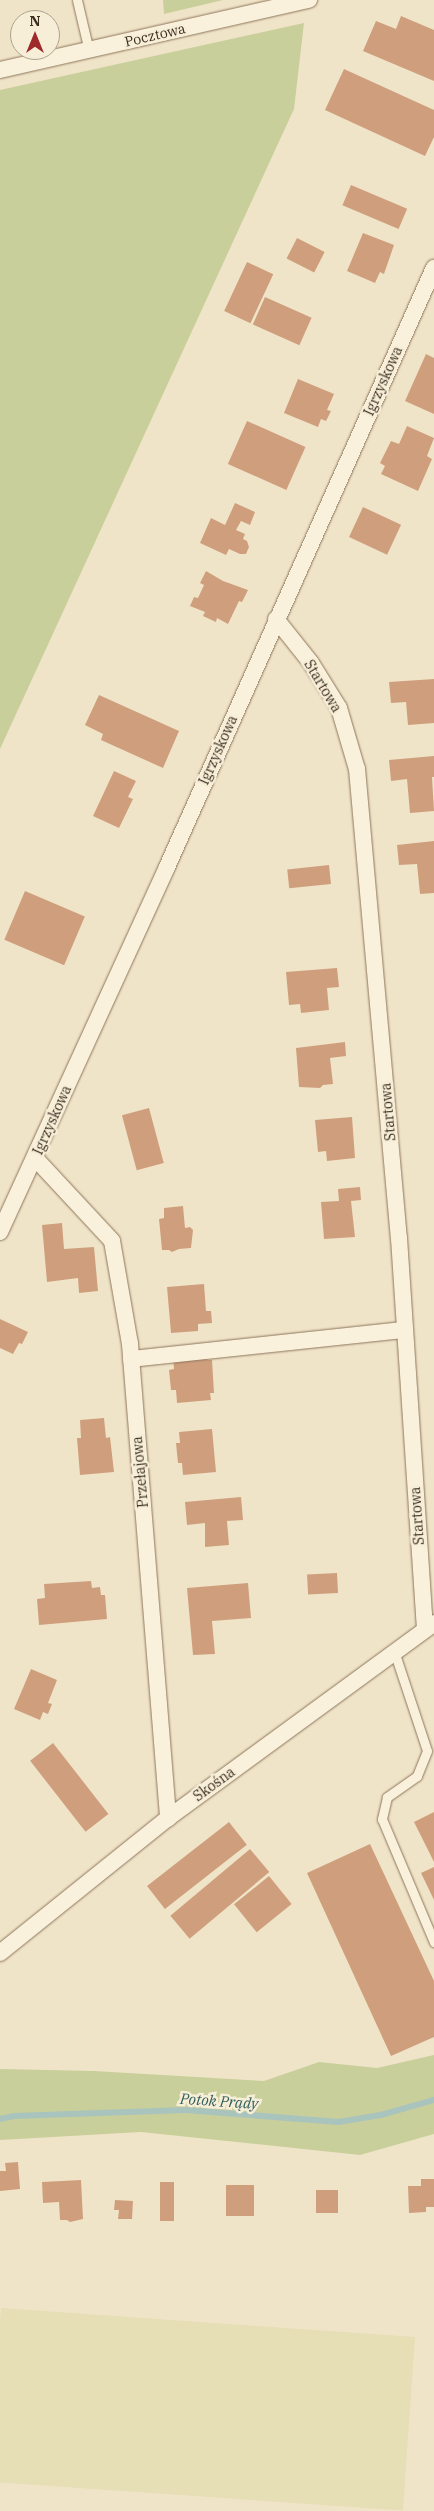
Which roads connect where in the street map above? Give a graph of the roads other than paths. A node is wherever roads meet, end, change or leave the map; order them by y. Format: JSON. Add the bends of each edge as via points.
{"nodes":[{"id":1,"x":77,"y":0,"type":"edge"},
{"id":2,"x":309,"y":0,"type":"edge"},
{"id":3,"x":89,"y":50,"type":"junction"},
{"id":4,"x":0,"y":70,"type":"edge"},
{"id":5,"x":434,"y":268,"type":"edge"},
{"id":6,"x":276,"y":619,"type":"junction"},
{"id":7,"x":35,"y":1158,"type":"junction"},
{"id":8,"x":0,"y":1232,"type":"edge"},
{"id":9,"x":404,"y":1330,"type":"junction"},
{"id":10,"x":131,"y":1359,"type":"junction"},
{"id":11,"x":430,"y":1625,"type":"edge"},
{"id":12,"x":394,"y":1651,"type":"junction"},
{"id":13,"x":430,"y":1751,"type":"edge"},
{"id":14,"x":168,"y":1818,"type":"junction"},
{"id":15,"x":434,"y":1942,"type":"edge"},
{"id":16,"x":0,"y":1953,"type":"edge"}],
"edges":[{"from":1,"to":3,"type":"lane"},
{"from":2,"to":3,"type":"street","name":"Pocztowa"},
{"from":3,"to":4,"type":"street","name":"Pocztowa"},
{"from":5,"to":6,"type":"street","name":"Igrzyskowa"},
{"from":6,"to":7,"type":"street","name":"Igrzyskowa"},
{"from":6,"to":9,"type":"street","name":"Startowa","via":[[311,662],[339,708],[357,769],[398,1228]]},
{"from":7,"to":8,"type":"street","name":"Igrzyskowa"},
{"from":7,"to":10,"type":"street","name":"Przełajowa","via":[[112,1241]]},
{"from":9,"to":10,"type":"street"},
{"from":9,"to":11,"type":"street","name":"Startowa"},
{"from":10,"to":14,"type":"street","name":"Przełajowa"},
{"from":11,"to":12,"type":"street","name":"Skośna"},
{"from":12,"to":13,"type":"lane"},
{"from":12,"to":14,"type":"street","name":"Skośna"},
{"from":13,"to":15,"type":"lane","via":[[417,1776],[387,1797],[382,1819]]},
{"from":14,"to":16,"type":"street","name":"Skośna"}]}
